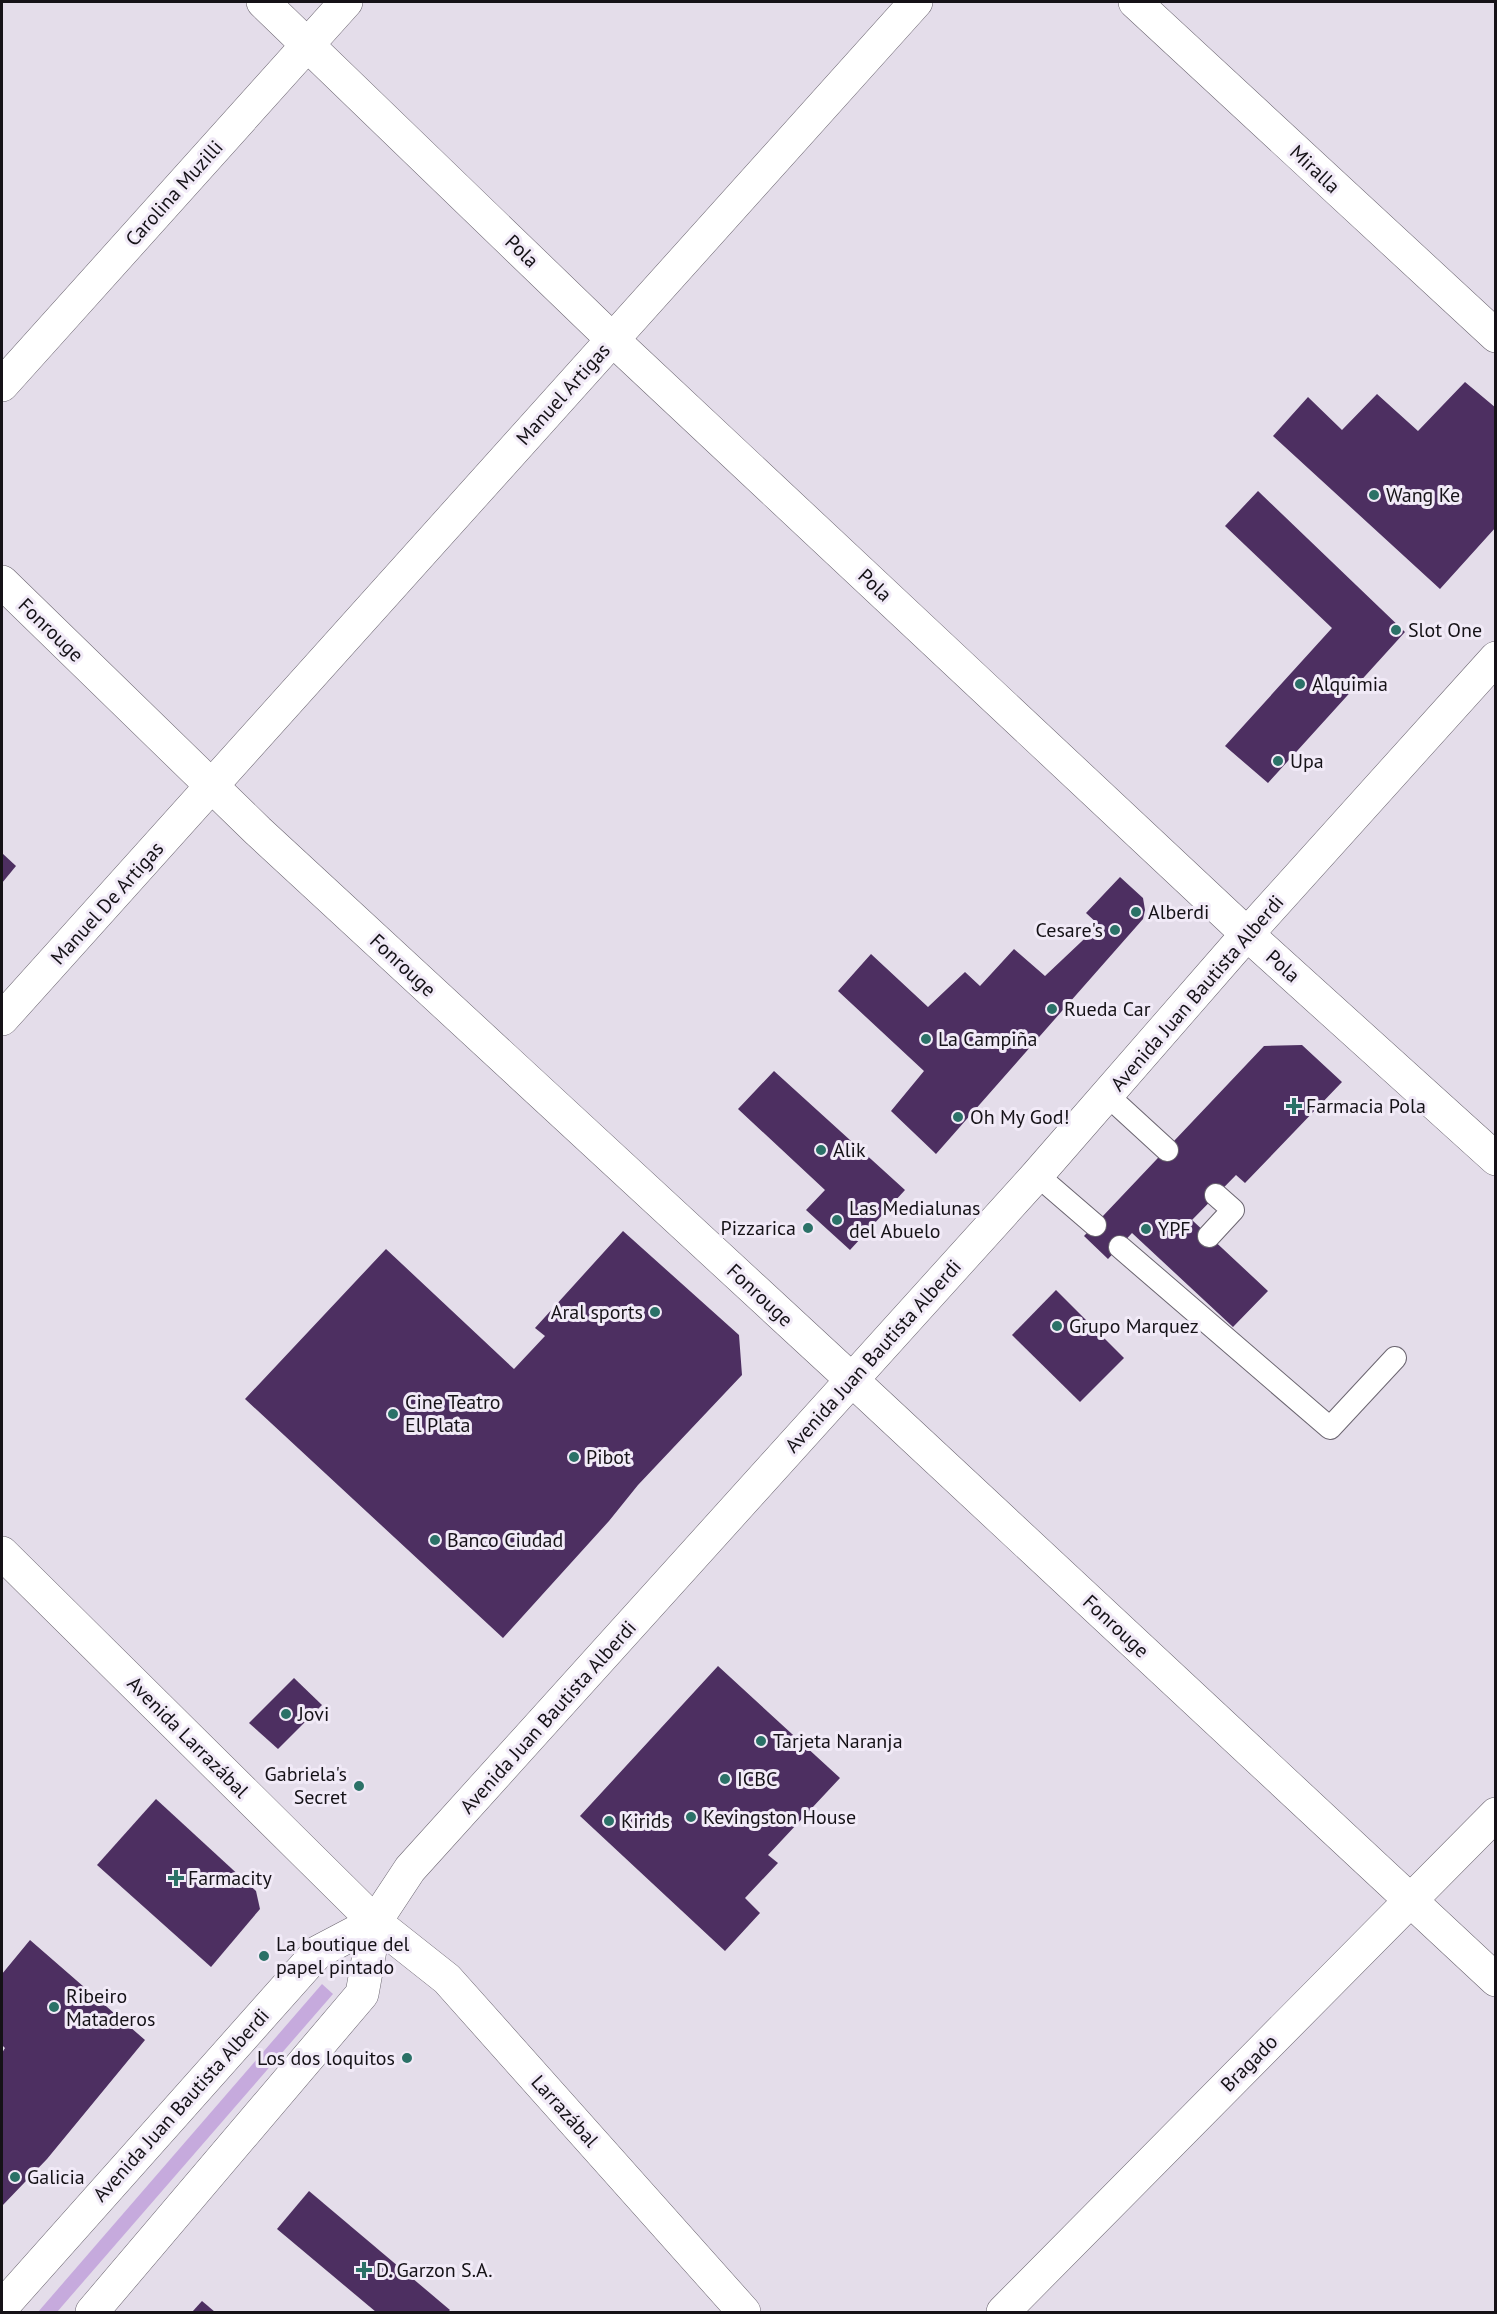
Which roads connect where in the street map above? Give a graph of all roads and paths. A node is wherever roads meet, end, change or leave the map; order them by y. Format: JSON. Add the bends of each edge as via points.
{"nodes":[{"id":1,"x":263,"y":2,"type":"edge"},
{"id":2,"x":346,"y":2,"type":"edge"},
{"id":3,"x":916,"y":2,"type":"edge"},
{"id":4,"x":1135,"y":2,"type":"edge"},
{"id":5,"x":308,"y":44,"type":"junction"},
{"id":6,"x":1496,"y":336,"type":"edge"},
{"id":7,"x":612,"y":339,"type":"junction"},
{"id":8,"x":2,"y":384,"type":"edge"},
{"id":9,"x":2,"y":582,"type":"edge"},
{"id":10,"x":1496,"y":658,"type":"edge"},
{"id":11,"x":211,"y":786,"type":"junction"},
{"id":12,"x":1247,"y":934,"type":"junction"},
{"id":13,"x":2,"y":1019,"type":"edge"},
{"id":14,"x":1107,"y":1095,"type":"junction"},
{"id":15,"x":1167,"y":1150,"type":"dead end"},
{"id":16,"x":1496,"y":1159,"type":"edge"},
{"id":17,"x":1037,"y":1176,"type":"junction"},
{"id":18,"x":1216,"y":1195,"type":"dead end"},
{"id":19,"x":1095,"y":1225,"type":"dead end"},
{"id":20,"x":1209,"y":1236,"type":"dead end"},
{"id":21,"x":1120,"y":1247,"type":"dead end"},
{"id":22,"x":1395,"y":1359,"type":"dead end"},
{"id":23,"x":851,"y":1379,"type":"junction"},
{"id":24,"x":2,"y":1553,"type":"edge"},
{"id":25,"x":1496,"y":1815,"type":"edge"},
{"id":26,"x":1410,"y":1901,"type":"junction"},
{"id":27,"x":375,"y":1922,"type":"junction"},
{"id":28,"x":1496,"y":1980,"type":"edge"},
{"id":29,"x":2,"y":2307,"type":"edge"},
{"id":30,"x":92,"y":2313,"type":"edge"},
{"id":31,"x":744,"y":2313,"type":"edge"},
{"id":32,"x":1003,"y":2313,"type":"edge"}],
"edges":[{"from":1,"to":5,"type":"street","name":"Pola"},
{"from":2,"to":5,"type":"street","name":"Carolina Muzilli"},
{"from":3,"to":7,"type":"street","name":"Manuel Artigas"},
{"from":4,"to":6,"type":"street","name":"Miralla"},
{"from":5,"to":7,"type":"street","name":"Pola"},
{"from":5,"to":8,"type":"street","name":"Carolina Muzilli"},
{"from":7,"to":11,"type":"street","name":"Manuel Artigas"},
{"from":7,"to":12,"type":"street","name":"Pola"},
{"from":9,"to":11,"type":"street","name":"Fonrouge"},
{"from":10,"to":12,"type":"street","name":"Avenida Juan Bautista Alberdi"},
{"from":11,"to":13,"type":"street","name":"Manuel De Artigas"},
{"from":11,"to":23,"type":"street","name":"Fonrouge"},
{"from":12,"to":14,"type":"street","name":"Avenida Juan Bautista Alberdi"},
{"from":12,"to":16,"type":"street","name":"Pola"},
{"from":14,"to":15,"type":"lane"},
{"from":14,"to":17,"type":"street","name":"Avenida Juan Bautista Alberdi"},
{"from":17,"to":19,"type":"lane"},
{"from":17,"to":23,"type":"street","name":"Avenida Juan Bautista Alberdi"},
{"from":18,"to":20,"type":"lane","via":[[1233,1210]]},
{"from":21,"to":22,"type":"lane","via":[[1169,1279],[1330,1428]]},
{"from":23,"to":26,"type":"street","name":"Fonrouge"},
{"from":23,"to":27,"type":"street","name":"Avenida Juan Bautista Alberdi","via":[[410,1869]]},
{"from":24,"to":27,"type":"street","name":"Avenida Larrazábal"},
{"from":25,"to":26,"type":"street","name":"Bragado"},
{"from":26,"to":28,"type":"street","name":"Fonrouge"},
{"from":26,"to":32,"type":"street","name":"Bragado"},
{"from":27,"to":29,"type":"street","name":"Avenida Juan Bautista Alberdi","via":[[318,1952]]},
{"from":27,"to":30,"type":"street","name":"Avenida Juan Bautista Alberdi","via":[[362,1994]]},
{"from":27,"to":31,"type":"street","name":"Larrazábal","via":[[447,1978]]}]}
